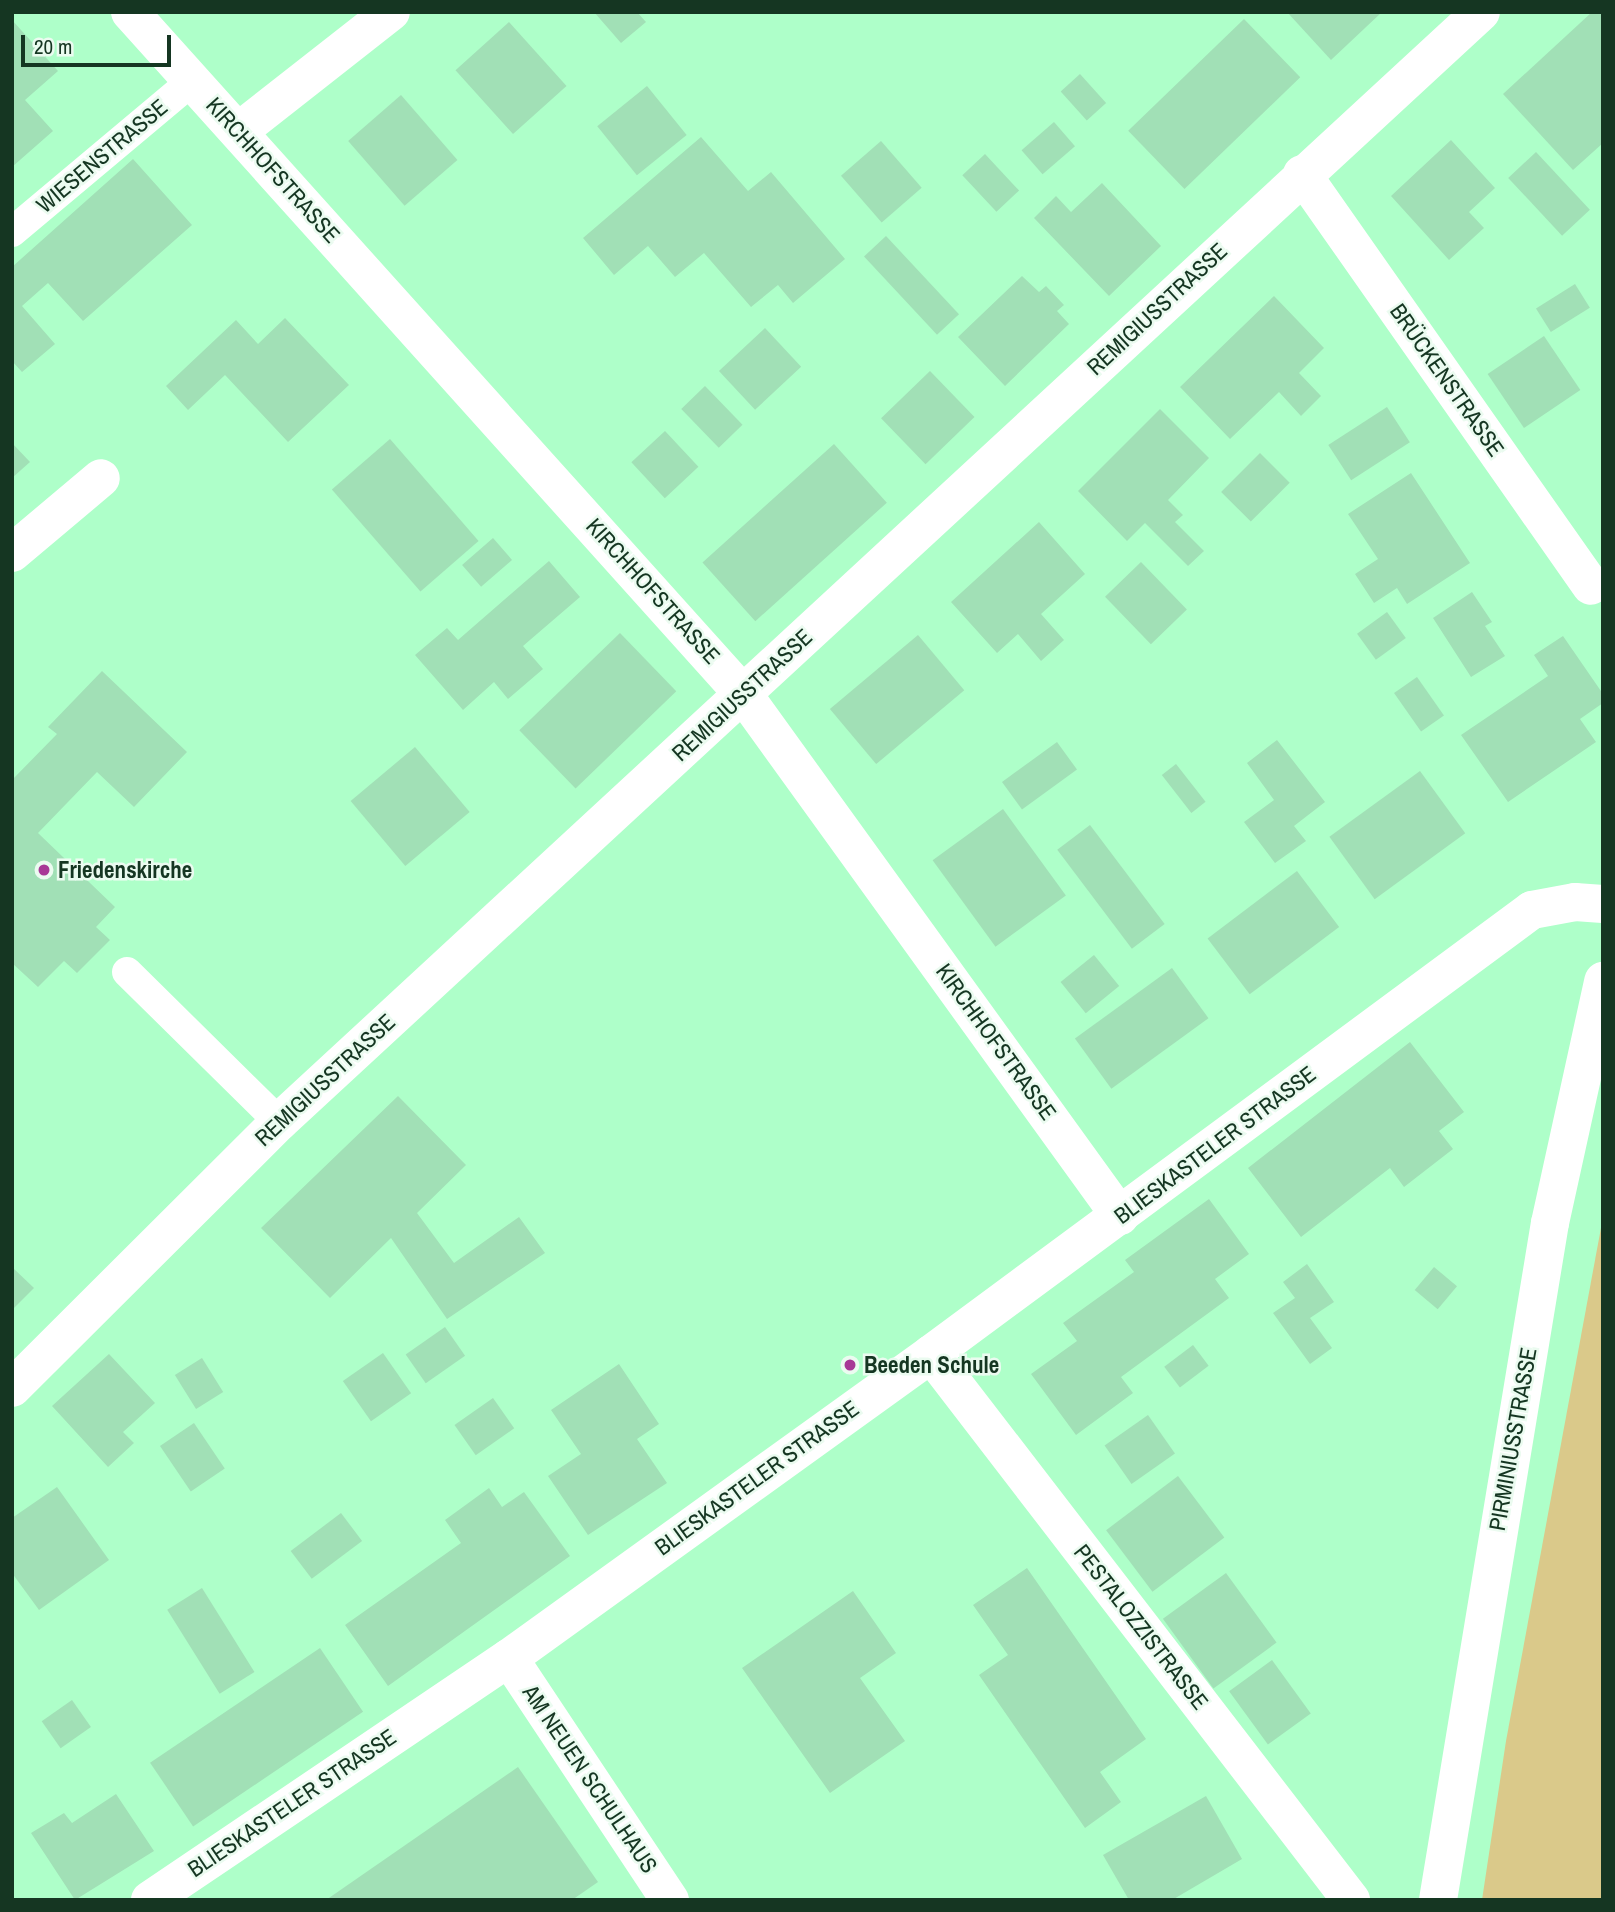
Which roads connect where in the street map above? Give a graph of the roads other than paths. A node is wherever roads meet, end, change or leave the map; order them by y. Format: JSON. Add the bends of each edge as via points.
{"nodes":[{"id":1,"x":130,"y":12,"type":"edge"},
{"id":2,"x":391,"y":12,"type":"edge"},
{"id":3,"x":1481,"y":12,"type":"edge"},
{"id":4,"x":192,"y":81,"type":"junction"},
{"id":5,"x":239,"y":131,"type":"junction"},
{"id":6,"x":1302,"y":174,"type":"junction"},
{"id":7,"x":12,"y":232,"type":"edge"},
{"id":8,"x":101,"y":478,"type":"dead end"},
{"id":9,"x":12,"y":553,"type":"edge"},
{"id":10,"x":1591,"y":586,"type":"dead end"},
{"id":11,"x":743,"y":694,"type":"junction"},
{"id":12,"x":1603,"y":904,"type":"edge"},
{"id":13,"x":127,"y":972,"type":"dead end"},
{"id":14,"x":1603,"y":981,"type":"edge"},
{"id":15,"x":279,"y":1122,"type":"junction"},
{"id":16,"x":1120,"y":1216,"type":"junction"},
{"id":17,"x":931,"y":1354,"type":"junction"},
{"id":18,"x":12,"y":1388,"type":"edge"},
{"id":19,"x":509,"y":1658,"type":"junction"},
{"id":20,"x":150,"y":1900,"type":"edge"},
{"id":21,"x":670,"y":1900,"type":"edge"},
{"id":22,"x":1351,"y":1900,"type":"edge"},
{"id":23,"x":1438,"y":1900,"type":"edge"}],
"edges":[{"from":1,"to":4,"type":"street","name":"KIRCHHOFSTRASSE"},
{"from":2,"to":5,"type":"street"},
{"from":3,"to":6,"type":"street","name":"REMIGIUSSTRASSE"},
{"from":4,"to":5,"type":"street","name":"KIRCHHOFSTRASSE"},
{"from":4,"to":7,"type":"lane","name":"WIESENSTRASSE"},
{"from":5,"to":11,"type":"street","name":"KIRCHHOFSTRASSE"},
{"from":6,"to":10,"type":"street","name":"BRÜCKENSTRASSE"},
{"from":6,"to":11,"type":"street","name":"REMIGIUSSTRASSE"},
{"from":8,"to":9,"type":"street"},
{"from":11,"to":15,"type":"street","name":"REMIGIUSSTRASSE"},
{"from":11,"to":16,"type":"street","name":"KIRCHHOFSTRASSE"},
{"from":12,"to":16,"type":"street","name":"BLIESKASTELER STRASSE","via":[[1575,902],[1532,910]]},
{"from":13,"to":15,"type":"lane"},
{"from":14,"to":23,"type":"street","name":"PIRMINIUSSTRASSE","via":[[1547,1237]]},
{"from":15,"to":18,"type":"street","name":"REMIGIUSSTRASSE"},
{"from":16,"to":17,"type":"street","name":"BLIESKASTELER STRASSE"},
{"from":17,"to":19,"type":"street","name":"BLIESKASTELER STRASSE"},
{"from":17,"to":22,"type":"street","name":"PESTALOZZISTRASSE"},
{"from":19,"to":20,"type":"street","name":"BLIESKASTELER STRASSE"},
{"from":19,"to":21,"type":"street","name":"AM NEUEN SCHULHAUS"}]}
